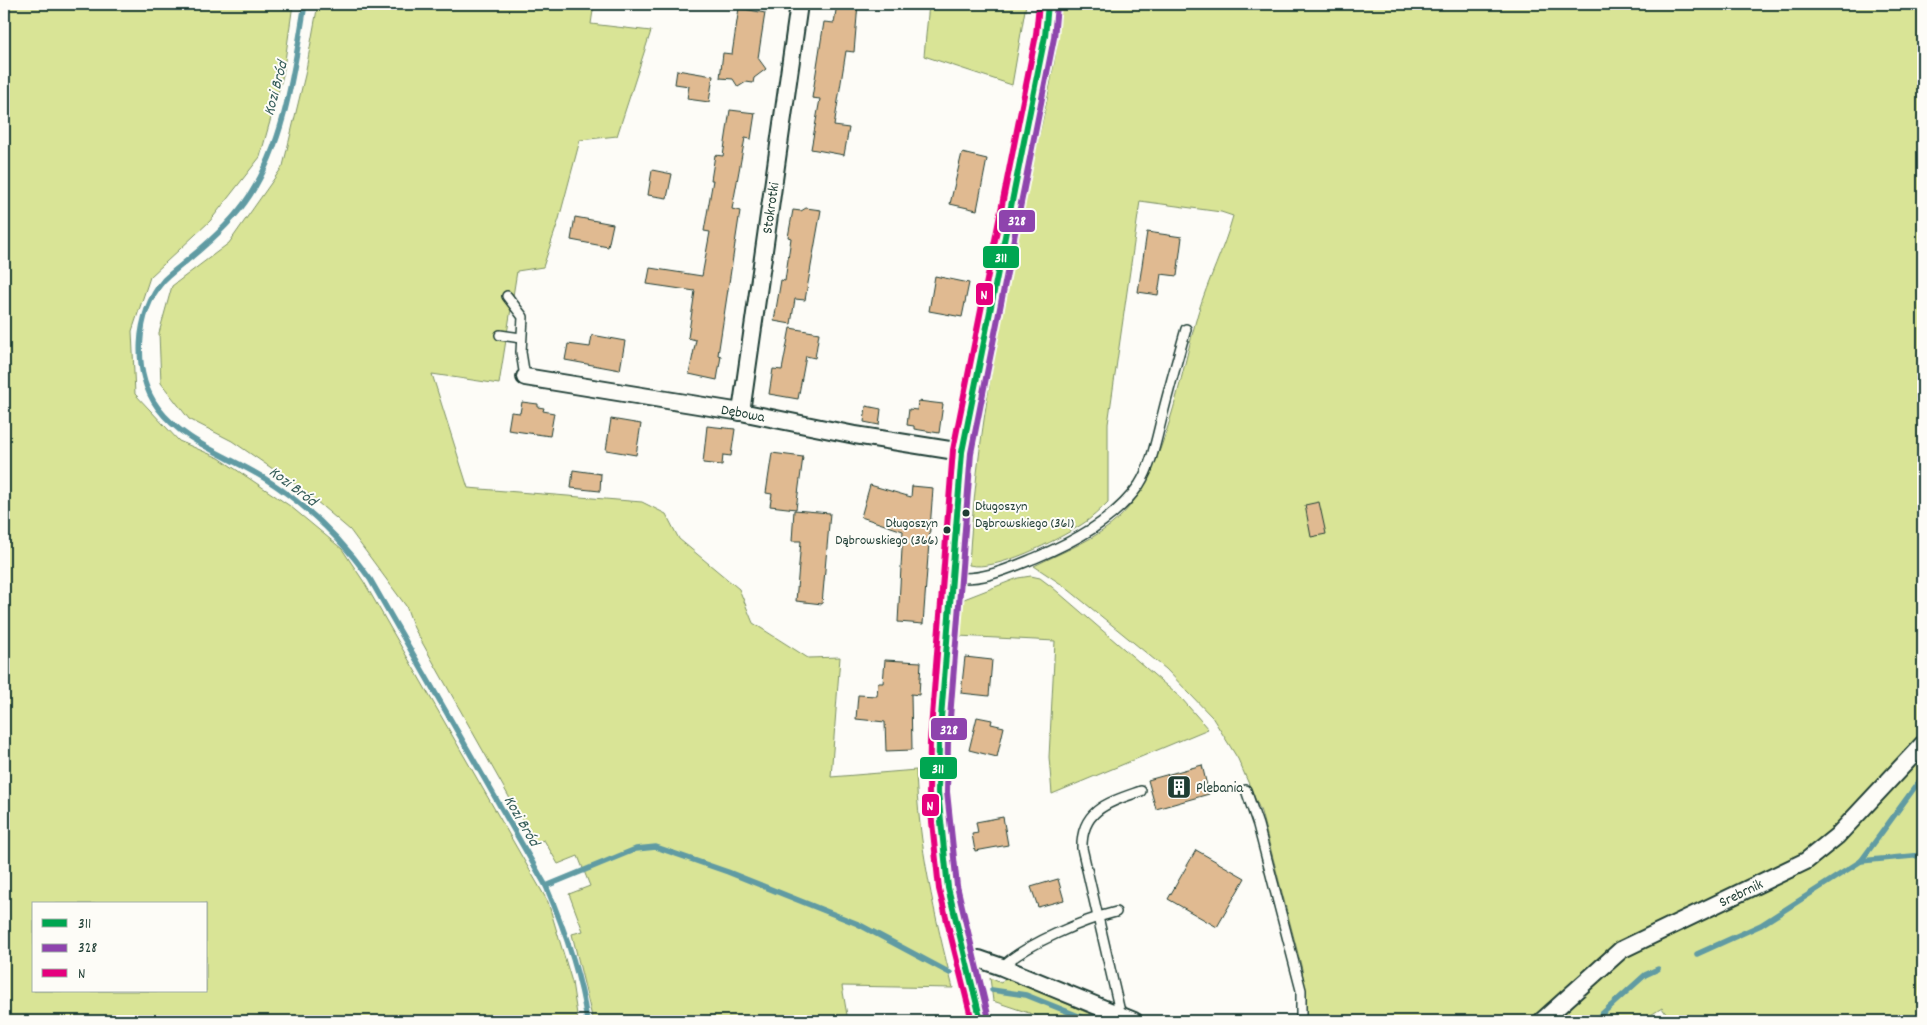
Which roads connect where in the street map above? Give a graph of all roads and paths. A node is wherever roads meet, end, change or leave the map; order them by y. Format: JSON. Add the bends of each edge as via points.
{"nodes":[{"id":1,"x":799,"y":4,"type":"edge"},
{"id":2,"x":1048,"y":4,"type":"edge"},
{"id":3,"x":507,"y":296,"type":"dead end"},
{"id":4,"x":1186,"y":329,"type":"dead end"},
{"id":5,"x":500,"y":334,"type":"dead end"},
{"id":6,"x":521,"y":338,"type":"junction"},
{"id":7,"x":525,"y":377,"type":"joint"},
{"id":8,"x":740,"y":412,"type":"junction"},
{"id":9,"x":962,"y":452,"type":"junction"},
{"id":10,"x":951,"y":577,"type":"junction"},
{"id":11,"x":1923,"y":744,"type":"edge"},
{"id":12,"x":1246,"y":790,"type":"dead end"},
{"id":13,"x":1141,"y":792,"type":"dead end"},
{"id":14,"x":1116,"y":912,"type":"dead end"},
{"id":15,"x":1098,"y":916,"type":"junction"},
{"id":16,"x":965,"y":959,"type":"junction"},
{"id":17,"x":1002,"y":967,"type":"junction"},
{"id":18,"x":1128,"y":1018,"type":"edge"},
{"id":19,"x":981,"y":1021,"type":"edge"},
{"id":20,"x":1301,"y":1021,"type":"edge"},
{"id":21,"x":1542,"y":1021,"type":"edge"}],
"edges":[{"from":1,"to":8,"type":"street","name":"Stokrotki"},
{"from":2,"to":9,"type":"street","via":[[1045,36]]},
{"from":3,"to":6,"type":"lane","via":[[523,317]]},
{"from":4,"to":10,"type":"lane","via":[[1153,451],[1140,484],[1114,514],[1054,550],[1028,561],[978,578]]},
{"from":5,"to":6,"type":"lane"},
{"from":6,"to":7,"type":"lane"},
{"from":7,"to":8,"type":"street","name":"Dębowa"},
{"from":8,"to":9,"type":"street","name":"Dębowa"},
{"from":9,"to":10,"type":"street"},
{"from":10,"to":16,"type":"street","via":[[938,792],[948,888]]},
{"from":11,"to":21,"type":"street","name":"Srebrnik","via":[[1837,836],[1806,861],[1621,950]]},
{"from":12,"to":20,"type":"lane","via":[[1301,990]]},
{"from":13,"to":15,"type":"lane","via":[[1102,807],[1084,826],[1082,848]]},
{"from":14,"to":15,"type":"lane"},
{"from":15,"to":17,"type":"lane","via":[[1016,954]]},
{"from":15,"to":18,"type":"lane"},
{"from":16,"to":17,"type":"street","via":[[979,959]]},
{"from":16,"to":19,"type":"street"},
{"from":17,"to":18,"type":"street"}]}
